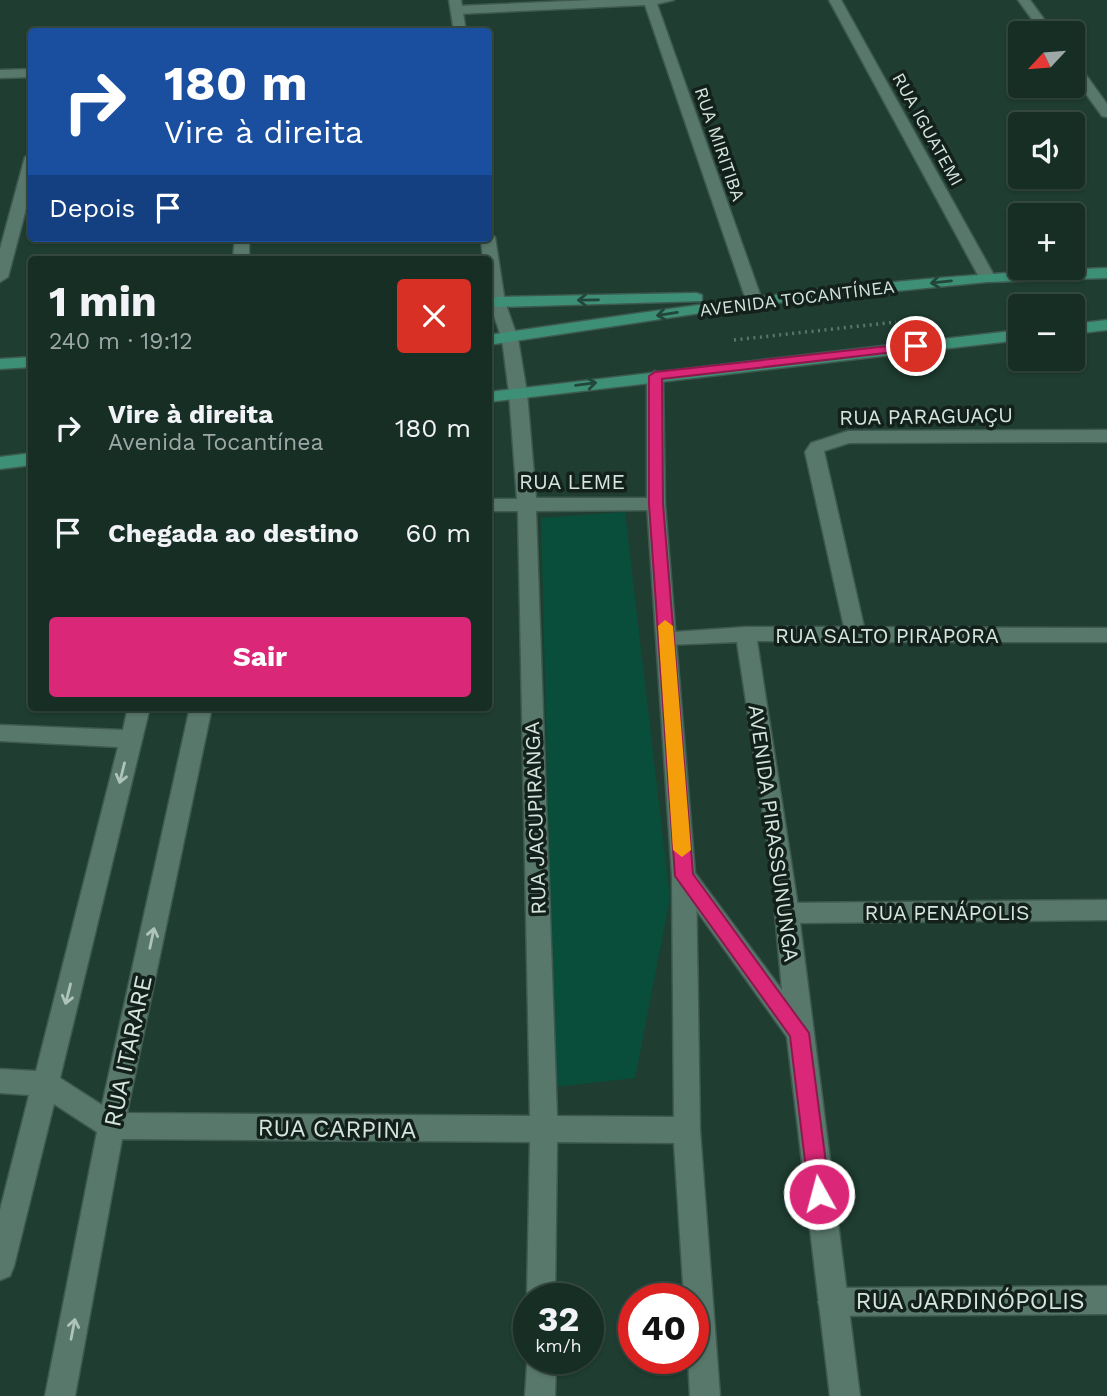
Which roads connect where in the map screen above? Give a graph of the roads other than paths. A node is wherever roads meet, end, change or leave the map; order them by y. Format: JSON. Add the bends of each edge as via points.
{"nodes":[{"id":1,"x":668,"y":0,"type":"edge"},
{"id":2,"x":835,"y":0,"type":"edge"},
{"id":3,"x":1024,"y":0,"type":"edge"},
{"id":4,"x":650,"y":1,"type":"edge"},
{"id":5,"x":456,"y":5,"type":"edge"},
{"id":6,"x":1039,"y":21,"type":"edge"},
{"id":7,"x":459,"y":28,"type":"edge"},
{"id":8,"x":28,"y":73,"type":"edge"},
{"id":9,"x":0,"y":74,"type":"edge"},
{"id":10,"x":1085,"y":83,"type":"edge"},
{"id":11,"x":1107,"y":113,"type":"edge"},
{"id":12,"x":28,"y":172,"type":"edge"},
{"id":13,"x":492,"y":266,"type":"edge"},
{"id":14,"x":1107,"y":274,"type":"edge"},
{"id":15,"x":0,"y":277,"type":"edge"},
{"id":16,"x":986,"y":277,"type":"junction"},
{"id":17,"x":754,"y":300,"type":"junction"},
{"id":18,"x":497,"y":302,"type":"junction"},
{"id":19,"x":1107,"y":325,"type":"edge"},
{"id":20,"x":1085,"y":328,"type":"edge"},
{"id":21,"x":1008,"y":336,"type":"edge"},
{"id":22,"x":510,"y":339,"type":"junction"},
{"id":23,"x":492,"y":340,"type":"edge"},
{"id":24,"x":28,"y":362,"type":"edge"},
{"id":25,"x":0,"y":364,"type":"edge"},
{"id":26,"x":655,"y":376,"type":"junction"},
{"id":27,"x":518,"y":393,"type":"junction"},
{"id":28,"x":492,"y":396,"type":"edge"},
{"id":29,"x":1107,"y":436,"type":"edge"},
{"id":30,"x":28,"y":460,"type":"edge"},
{"id":31,"x":0,"y":463,"type":"edge"},
{"id":32,"x":527,"y":504,"type":"junction"},
{"id":33,"x":656,"y":504,"type":"junction"},
{"id":34,"x":492,"y":505,"type":"edge"},
{"id":35,"x":746,"y":634,"type":"junction"},
{"id":36,"x":1107,"y":635,"type":"edge"},
{"id":37,"x":856,"y":636,"type":"junction"},
{"id":38,"x":666,"y":638,"type":"junction"},
{"id":39,"x":138,"y":711,"type":"edge"},
{"id":40,"x":200,"y":711,"type":"edge"},
{"id":41,"x":0,"y":733,"type":"edge"},
{"id":42,"x":131,"y":739,"type":"junction"},
{"id":43,"x":684,"y":876,"type":"junction"},
{"id":44,"x":1107,"y":911,"type":"edge"},
{"id":45,"x":788,"y":913,"type":"junction"},
{"id":46,"x":799,"y":1033,"type":"junction"},
{"id":47,"x":0,"y":1081,"type":"edge"},
{"id":48,"x":46,"y":1084,"type":"junction"},
{"id":49,"x":111,"y":1126,"type":"junction"},
{"id":50,"x":687,"y":1130,"type":"junction"},
{"id":51,"x":544,"y":1131,"type":"junction"},
{"id":52,"x":0,"y":1266,"type":"edge"},
{"id":53,"x":541,"y":1283,"type":"edge"},
{"id":54,"x":1107,"y":1300,"type":"edge"},
{"id":55,"x":832,"y":1302,"type":"junction"},
{"id":56,"x":541,"y":1374,"type":"edge"},
{"id":57,"x":60,"y":1396,"type":"edge"},
{"id":58,"x":540,"y":1396,"type":"edge"},
{"id":59,"x":705,"y":1396,"type":"edge"},
{"id":60,"x":845,"y":1396,"type":"edge"}],
"edges":[{"from":1,"to":4,"type":"street"},
{"from":2,"to":16,"type":"street","name":"RUA IGUATEMI"},
{"from":3,"to":6,"type":"street"},
{"from":4,"to":5,"type":"street"},
{"from":4,"to":17,"type":"street","name":"RUA MIRITIBA"},
{"from":5,"to":7,"type":"street"},
{"from":8,"to":9,"type":"street"},
{"from":10,"to":11,"type":"street"},
{"from":12,"to":15,"type":"street"},
{"from":13,"to":18,"type":"street","name":"RUA JACUPIRANGA"},
{"from":14,"to":16,"type":"main road","name":"AVENIDA TOCANTÍNEA"},
{"from":16,"to":17,"type":"main road","name":"AVENIDA TOCANTÍNEA","one_way":true},
{"from":17,"to":18,"type":"main road","one_way":true},
{"from":17,"to":22,"type":"main road","name":"AVENIDA TOCANTÍNEA","one_way":true},
{"from":18,"to":22,"type":"street","name":"RUA JACUPIRANGA"},
{"from":19,"to":20,"type":"main road"},
{"from":21,"to":26,"type":"main road"},
{"from":22,"to":23,"type":"main road","name":"AVENIDA TOCANTÍNEA"},
{"from":22,"to":27,"type":"street","name":"RUA JACUPIRANGA"},
{"from":24,"to":25,"type":"main road"},
{"from":27,"to":26,"type":"main road","one_way":true},
{"from":26,"to":33,"type":"street"},
{"from":27,"to":28,"type":"main road"},
{"from":27,"to":32,"type":"street","name":"RUA JACUPIRANGA"},
{"from":29,"to":37,"type":"street","name":"RUA PARAGUAÇU","via":[[848,438],[817,447],[814,452]]},
{"from":30,"to":31,"type":"main road"},
{"from":32,"to":33,"type":"street","name":"RUA LEME"},
{"from":32,"to":34,"type":"street","name":"RUA LEME"},
{"from":32,"to":51,"type":"street","name":"RUA JACUPIRANGA"},
{"from":33,"to":38,"type":"street"},
{"from":35,"to":37,"type":"street","name":"RUA SALTO PIRAPORA"},
{"from":35,"to":38,"type":"street","name":"RUA SALTO PIRAPORA"},
{"from":35,"to":45,"type":"street","name":"AVENIDA PIRASSUNUNGA"},
{"from":36,"to":37,"type":"street","name":"RUA SALTO PIRAPORA"},
{"from":38,"to":43,"type":"street"},
{"from":39,"to":42,"type":"street"},
{"from":49,"to":40,"type":"street","name":"RUA ITARARE","one_way":true},
{"from":41,"to":42,"type":"street"},
{"from":42,"to":48,"type":"street","one_way":true},
{"from":43,"to":46,"type":"street","name":"AVENIDA PIRASSUNUNGA"},
{"from":43,"to":50,"type":"street"},
{"from":44,"to":45,"type":"street","name":"RUA PENÁPOLIS"},
{"from":45,"to":46,"type":"street","name":"AVENIDA PIRASSUNUNGA"},
{"from":46,"to":55,"type":"street","name":"AVENIDA PIRASSUNUNGA"},
{"from":47,"to":48,"type":"street"},
{"from":48,"to":49,"type":"street"},
{"from":48,"to":52,"type":"street"},
{"from":49,"to":51,"type":"street","name":"RUA CARPINA"},
{"from":57,"to":49,"type":"street","name":"RUA ITARARE","one_way":true},
{"from":50,"to":51,"type":"street","name":"RUA CARPINA"},
{"from":50,"to":59,"type":"street"},
{"from":51,"to":53,"type":"street","name":"RUA JACUPIRANGA"},
{"from":54,"to":55,"type":"street","name":"RUA JARDINÓPOLIS"},
{"from":55,"to":60,"type":"street","name":"AVENIDA PIRASSUNUNGA"},
{"from":56,"to":58,"type":"street"}]}
